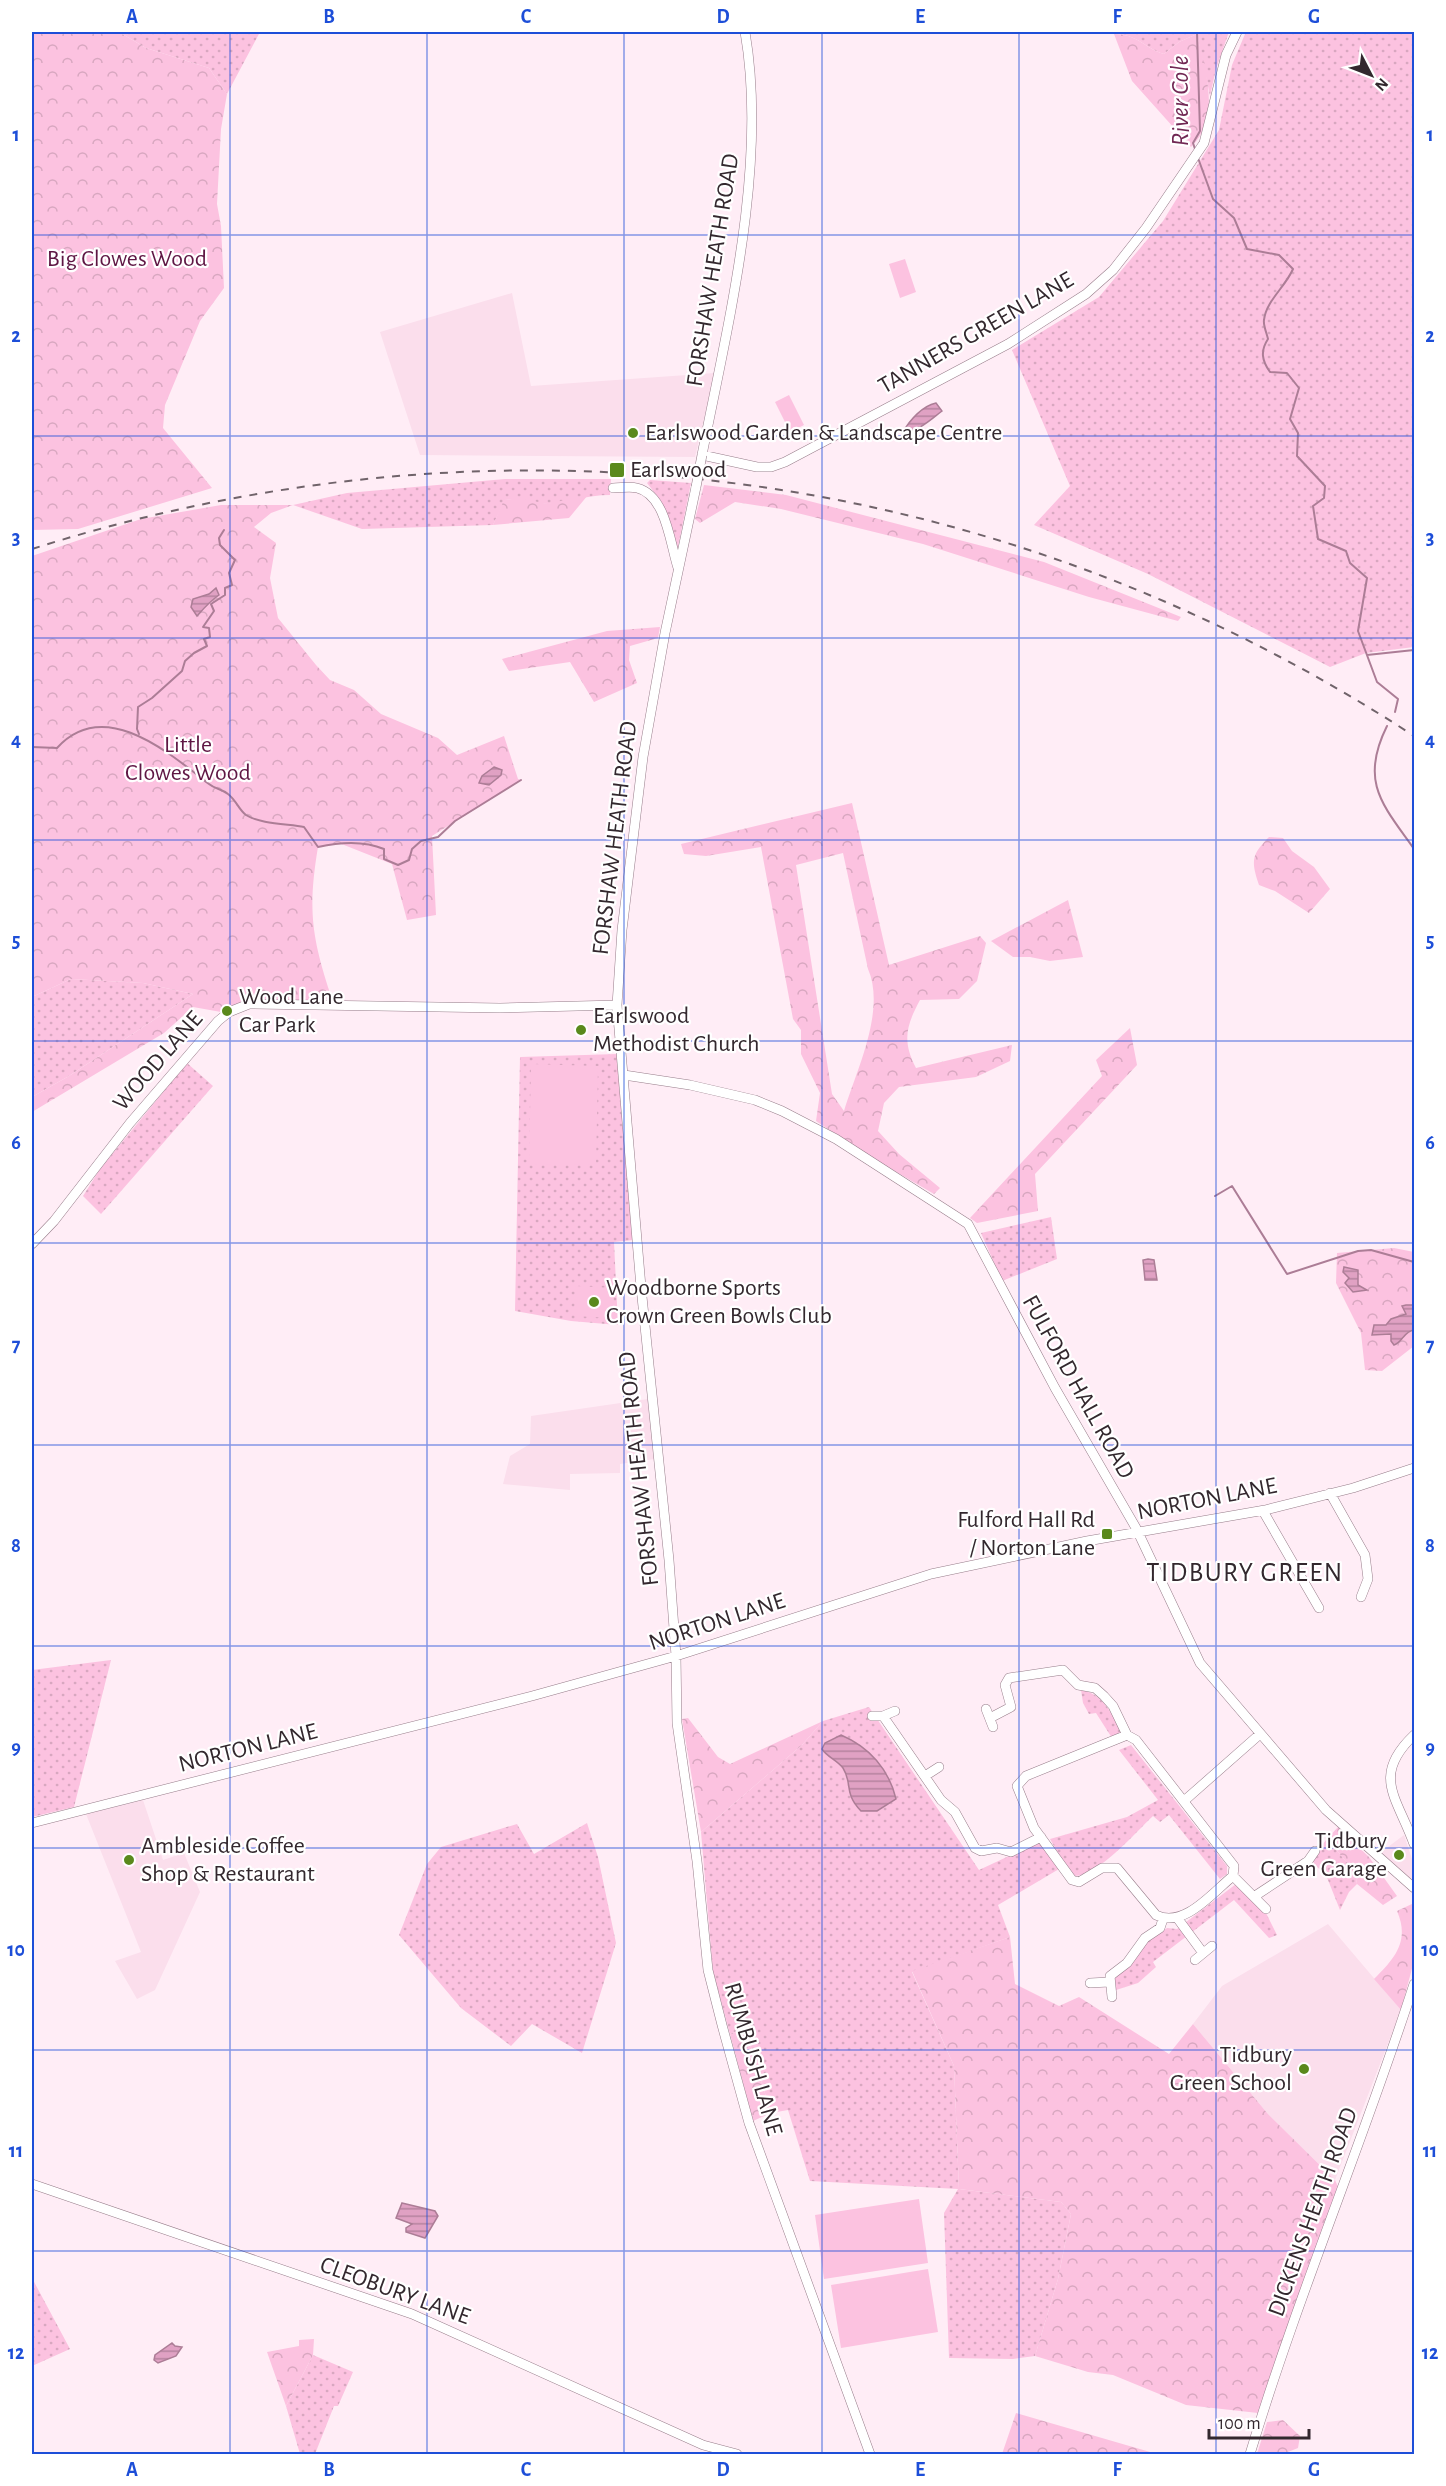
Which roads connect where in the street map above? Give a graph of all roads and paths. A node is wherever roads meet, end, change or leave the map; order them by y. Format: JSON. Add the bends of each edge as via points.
{"nodes":[{"id":1,"x":745,"y":32,"type":"edge"},
{"id":2,"x":1237,"y":32,"type":"edge"},
{"id":3,"x":702,"y":455,"type":"junction"},
{"id":4,"x":613,"y":488,"type":"dead end"},
{"id":5,"x":679,"y":570,"type":"junction"},
{"id":6,"x":617,"y":1005,"type":"junction"},
{"id":7,"x":624,"y":1075,"type":"junction"},
{"id":8,"x":32,"y":1244,"type":"edge"},
{"id":9,"x":1414,"y":1468,"type":"edge"},
{"id":10,"x":1330,"y":1493,"type":"junction"},
{"id":11,"x":1263,"y":1510,"type":"junction"},
{"id":12,"x":1137,"y":1532,"type":"junction"},
{"id":13,"x":1368,"y":1579,"type":"junction"},
{"id":14,"x":1379,"y":1580,"type":"dead end"},
{"id":15,"x":1360,"y":1597,"type":"dead end"},
{"id":16,"x":1319,"y":1608,"type":"dead end"},
{"id":17,"x":676,"y":1656,"type":"junction"},
{"id":18,"x":895,"y":1711,"type":"dead end"},
{"id":19,"x":872,"y":1716,"type":"dead end"},
{"id":20,"x":883,"y":1716,"type":"junction"},
{"id":21,"x":990,"y":1718,"type":"dead end"},
{"id":22,"x":1260,"y":1734,"type":"junction"},
{"id":23,"x":1127,"y":1735,"type":"junction"},
{"id":24,"x":1414,"y":1735,"type":"edge"},
{"id":25,"x":939,"y":1767,"type":"dead end"},
{"id":26,"x":925,"y":1776,"type":"junction"},
{"id":27,"x":1184,"y":1801,"type":"junction"},
{"id":28,"x":32,"y":1823,"type":"edge"},
{"id":29,"x":1041,"y":1838,"type":"junction"},
{"id":30,"x":1414,"y":1844,"type":"edge"},
{"id":31,"x":1315,"y":1851,"type":"dead end"},
{"id":32,"x":1308,"y":1861,"type":"junction"},
{"id":33,"x":1314,"y":1870,"type":"dead end"},
{"id":34,"x":1233,"y":1876,"type":"junction"},
{"id":35,"x":1414,"y":1888,"type":"edge"},
{"id":36,"x":1255,"y":1896,"type":"junction"},
{"id":37,"x":1266,"y":1909,"type":"dead end"},
{"id":38,"x":1178,"y":1918,"type":"junction"},
{"id":39,"x":1163,"y":1919,"type":"junction"},
{"id":40,"x":1212,"y":1946,"type":"dead end"},
{"id":41,"x":1203,"y":1953,"type":"junction"},
{"id":42,"x":1195,"y":1960,"type":"dead end"},
{"id":43,"x":1108,"y":1982,"type":"junction"},
{"id":44,"x":1090,"y":1983,"type":"dead end"},
{"id":45,"x":1414,"y":1984,"type":"edge"},
{"id":46,"x":1112,"y":1997,"type":"dead end"},
{"id":47,"x":32,"y":2184,"type":"edge"},
{"id":48,"x":737,"y":2454,"type":"edge"},
{"id":49,"x":870,"y":2454,"type":"edge"},
{"id":50,"x":1250,"y":2454,"type":"edge"}],
"edges":[{"from":1,"to":3,"type":"street","name":"FORSHAW HEATH ROAD","via":[[753,123],[750,173]]},
{"from":2,"to":3,"type":"street","name":"TANNERS GREEN LANE","via":[[1226,55],[1204,142],[1146,228],[1113,270],[1086,294],[1028,332],[776,465],[757,467]]},
{"from":3,"to":5,"type":"street","name":"FORSHAW HEATH ROAD","bridge":true},
{"from":4,"to":5,"type":"street","via":[[636,488],[653,496],[662,511]]},
{"from":5,"to":6,"type":"street","name":"FORSHAW HEATH ROAD","via":[[643,757]]},
{"from":6,"to":7,"type":"street","name":"FORSHAW HEATH ROAD"},
{"from":6,"to":8,"type":"street","name":"WOOD LANE","via":[[488,1008],[249,1004],[229,1012],[130,1123]]},
{"from":7,"to":12,"type":"street","name":"FULFORD HALL ROAD","via":[[733,1095],[782,1111],[836,1139],[968,1224]]},
{"from":7,"to":17,"type":"street","name":"FORSHAW HEATH ROAD"},
{"from":9,"to":10,"type":"street","name":"NORTON LANE"},
{"from":10,"to":11,"type":"street","name":"NORTON LANE"},
{"from":10,"to":13,"type":"street","via":[[1365,1555]]},
{"from":11,"to":12,"type":"street","name":"NORTON LANE"},
{"from":11,"to":16,"type":"street"},
{"from":12,"to":17,"type":"street","name":"NORTON LANE","via":[[931,1574]]},
{"from":12,"to":22,"type":"street","name":"FULFORD HALL ROAD","via":[[1200,1663]]},
{"from":13,"to":14,"type":"street"},
{"from":13,"to":15,"type":"street"},
{"from":17,"to":28,"type":"street","name":"NORTON LANE","via":[[459,1716]]},
{"from":17,"to":49,"type":"street","name":"RUMBUSH LANE","via":[[676,1723],[710,1981],[749,2123]]},
{"from":18,"to":20,"type":"street"},
{"from":19,"to":20,"type":"street"},
{"from":20,"to":26,"type":"street"},
{"from":21,"to":23,"type":"street","via":[[1011,1707],[1005,1685],[1010,1678],[1063,1670],[1078,1685],[1095,1688],[1104,1696]]},
{"from":22,"to":27,"type":"street"},
{"from":22,"to":35,"type":"street","name":"FULFORD HALL ROAD","via":[[1326,1810]]},
{"from":23,"to":27,"type":"street","via":[[1136,1740]]},
{"from":23,"to":29,"type":"street","via":[[1020,1780],[1017,1786]]},
{"from":24,"to":30,"type":"street","via":[[1393,1760],[1389,1775]]},
{"from":25,"to":26,"type":"street"},
{"from":26,"to":29,"type":"street","via":[[941,1800],[955,1812],[975,1848],[1011,1852]]},
{"from":27,"to":34,"type":"street","via":[[1232,1862]]},
{"from":29,"to":39,"type":"street","via":[[1072,1880],[1086,1880],[1106,1867],[1117,1868]]},
{"from":31,"to":32,"type":"street"},
{"from":32,"to":33,"type":"street"},
{"from":32,"to":36,"type":"street"},
{"from":34,"to":36,"type":"street"},
{"from":34,"to":38,"type":"street"},
{"from":36,"to":37,"type":"street"},
{"from":38,"to":39,"type":"street"},
{"from":38,"to":41,"type":"street"},
{"from":39,"to":43,"type":"street","via":[[1160,1928],[1145,1938]]},
{"from":40,"to":41,"type":"street"},
{"from":41,"to":42,"type":"street"},
{"from":43,"to":44,"type":"street"},
{"from":43,"to":46,"type":"street"},
{"from":45,"to":50,"type":"street","name":"DICKENS HEATH ROAD","via":[[1304,2290]]},
{"from":47,"to":48,"type":"street","name":"CLEOBURY LANE","via":[[412,2314],[703,2445]]}]}
